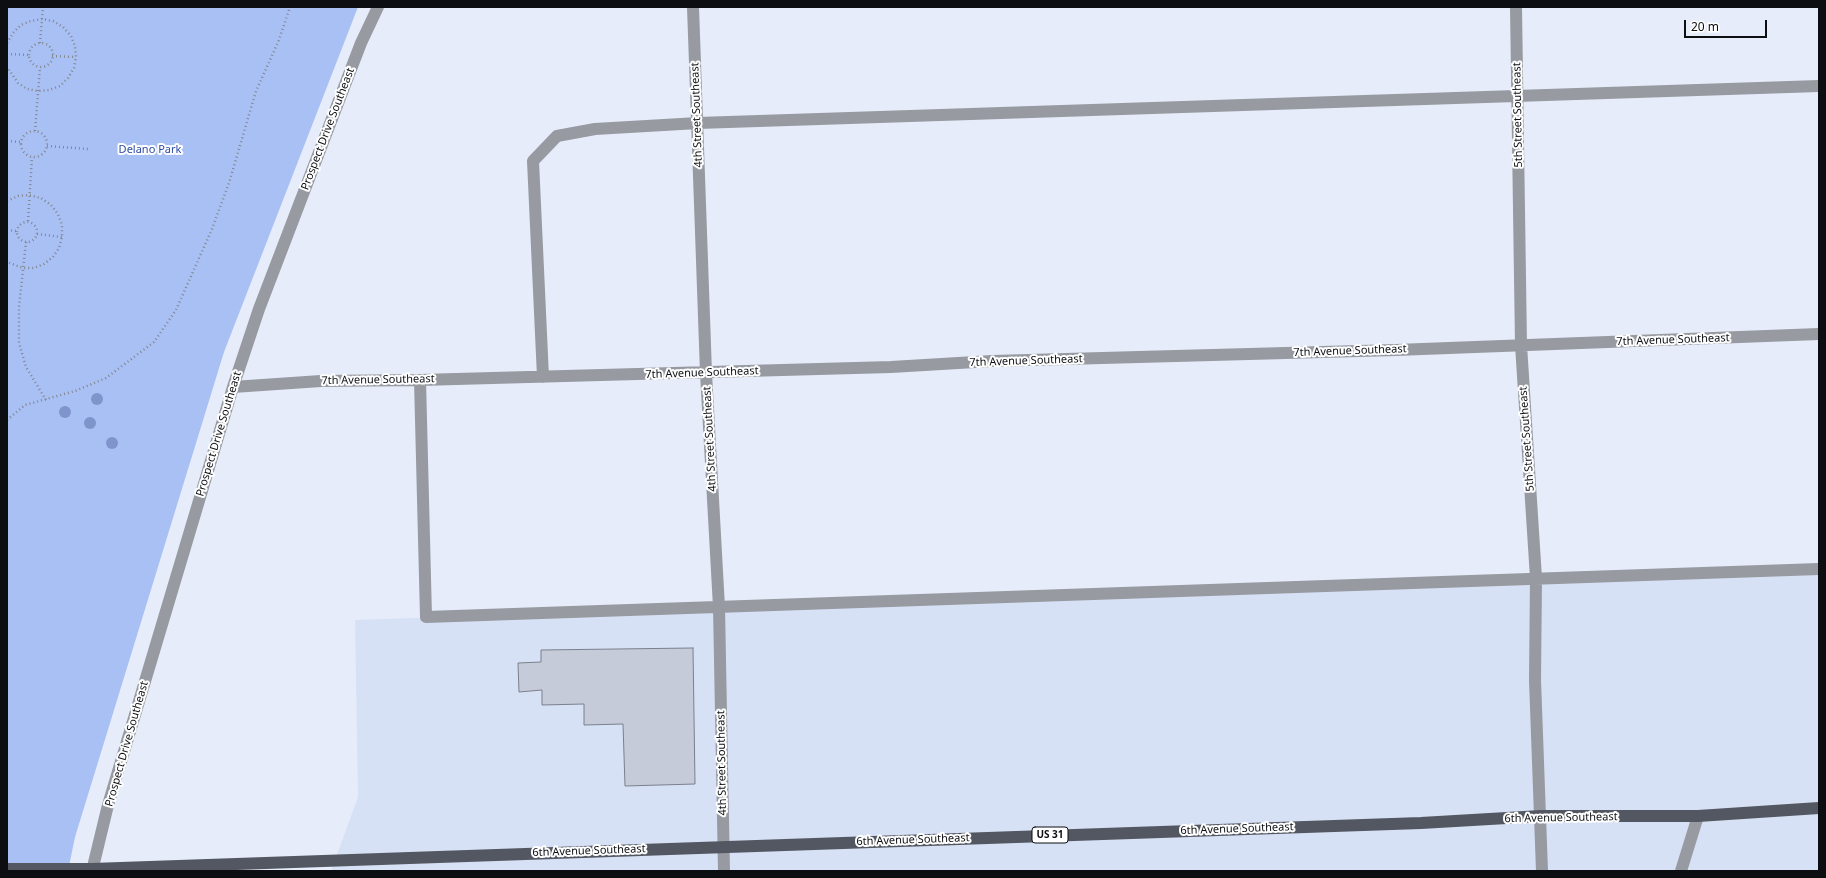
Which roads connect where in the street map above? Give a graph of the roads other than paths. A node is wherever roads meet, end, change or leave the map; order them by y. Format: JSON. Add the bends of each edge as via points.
{"nodes":[{"id":1,"x":378,"y":7,"type":"edge"},
{"id":2,"x":693,"y":7,"type":"edge"},
{"id":3,"x":1516,"y":7,"type":"edge"},
{"id":4,"x":1819,"y":86,"type":"edge"},
{"id":5,"x":1518,"y":96,"type":"junction"},
{"id":6,"x":698,"y":123,"type":"junction"},
{"id":7,"x":1819,"y":334,"type":"edge"},
{"id":8,"x":1521,"y":345,"type":"junction"},
{"id":9,"x":706,"y":373,"type":"junction"},
{"id":10,"x":543,"y":377,"type":"junction"},
{"id":11,"x":420,"y":380,"type":"junction"},
{"id":12,"x":233,"y":387,"type":"junction"},
{"id":13,"x":1819,"y":569,"type":"edge"},
{"id":14,"x":1536,"y":578,"type":"junction"},
{"id":15,"x":719,"y":606,"type":"junction"},
{"id":16,"x":1819,"y":808,"type":"edge"},
{"id":17,"x":1541,"y":816,"type":"junction"},
{"id":18,"x":1698,"y":816,"type":"junction"},
{"id":19,"x":723,"y":846,"type":"junction"},
{"id":20,"x":7,"y":870,"type":"edge"},
{"id":21,"x":92,"y":870,"type":"edge"},
{"id":22,"x":724,"y":871,"type":"edge"},
{"id":23,"x":1542,"y":871,"type":"edge"},
{"id":24,"x":1681,"y":871,"type":"edge"}],
"edges":[{"from":1,"to":12,"type":"street","name":"Prospect Drive Southeast","via":[[361,43],[259,309]]},
{"from":2,"to":6,"type":"street","name":"4th Street Southeast"},
{"from":3,"to":5,"type":"street","name":"5th Street Southeast"},
{"from":4,"to":5,"type":"street"},
{"from":5,"to":6,"type":"street"},
{"from":5,"to":8,"type":"street","name":"5th Street Southeast"},
{"from":6,"to":9,"type":"street","name":"4th Street Southeast"},
{"from":6,"to":10,"type":"street","via":[[595,129],[557,136],[533,161]]},
{"from":7,"to":8,"type":"street","name":"7th Avenue Southeast"},
{"from":8,"to":9,"type":"street","name":"7th Avenue Southeast","via":[[992,361]]},
{"from":8,"to":14,"type":"street","name":"5th Street Southeast"},
{"from":9,"to":10,"type":"street","name":"7th Avenue Southeast"},
{"from":9,"to":15,"type":"street","name":"4th Street Southeast"},
{"from":10,"to":11,"type":"street","name":"7th Avenue Southeast"},
{"from":11,"to":12,"type":"street","name":"7th Avenue Southeast","via":[[321,381]]},
{"from":11,"to":15,"type":"street","via":[[426,617]]},
{"from":12,"to":21,"type":"street","name":"Prospect Drive Southeast","via":[[111,796]]},
{"from":13,"to":14,"type":"street"},
{"from":14,"to":15,"type":"street"},
{"from":14,"to":17,"type":"street","name":"5th Street Southeast","via":[[1535,680]]},
{"from":15,"to":19,"type":"street","name":"4th Street Southeast"},
{"from":16,"to":18,"type":"main road","name":"6th Avenue Southeast","number":"US 31"},
{"from":17,"to":18,"type":"main road","name":"6th Avenue Southeast","number":"US 31"},
{"from":17,"to":19,"type":"main road","name":"6th Avenue Southeast","number":"US 31","via":[[1413,823]]},
{"from":17,"to":23,"type":"street","name":"5th Street Southeast"},
{"from":18,"to":24,"type":"street"},
{"from":19,"to":21,"type":"main road","name":"6th Avenue Southeast","number":"US 31"},
{"from":19,"to":22,"type":"street","name":"4th Street Southeast"},
{"from":20,"to":21,"type":"main road","name":"6th Avenue Southeast","number":"US 31"}]}
